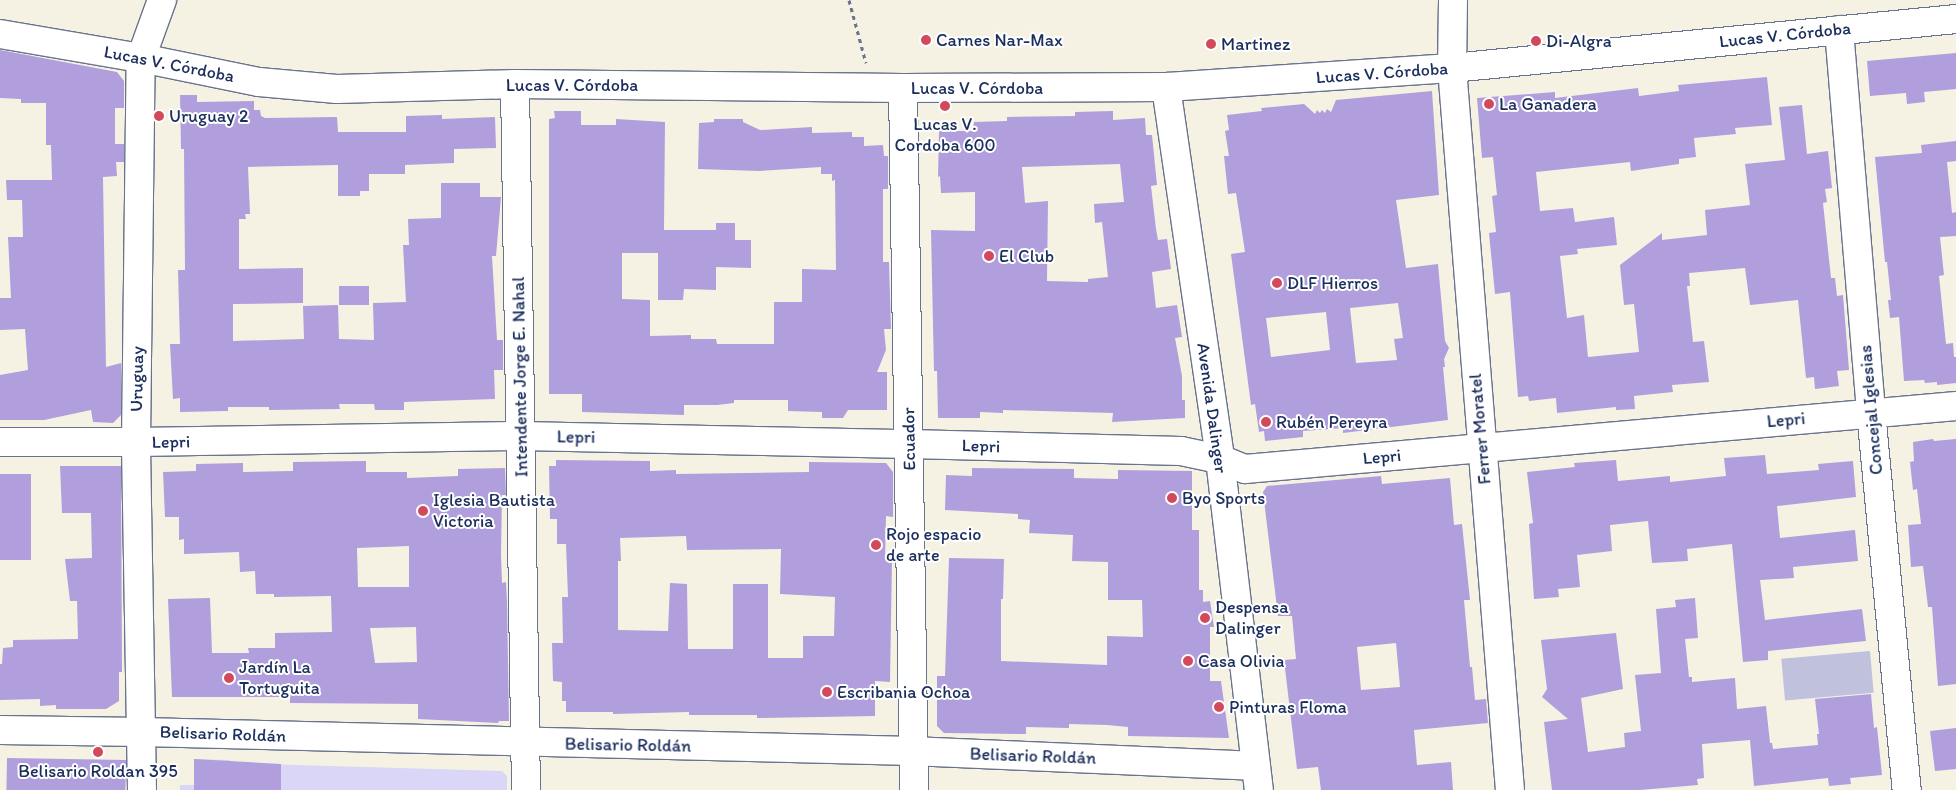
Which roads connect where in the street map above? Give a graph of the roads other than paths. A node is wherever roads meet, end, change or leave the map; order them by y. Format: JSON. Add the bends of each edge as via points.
{"nodes":[{"id":1,"x":162,"y":0,"type":"edge"},
{"id":2,"x":1452,"y":0,"type":"edge"},
{"id":3,"x":1956,"y":19,"type":"edge"},
{"id":4,"x":1839,"y":30,"type":"junction"},
{"id":5,"x":0,"y":34,"type":"edge"},
{"id":6,"x":141,"y":58,"type":"junction"},
{"id":7,"x":1452,"y":68,"type":"junction"},
{"id":8,"x":515,"y":84,"type":"junction"},
{"id":9,"x":1166,"y":86,"type":"junction"},
{"id":10,"x":903,"y":88,"type":"junction"},
{"id":11,"x":1956,"y":406,"type":"edge"},
{"id":12,"x":1871,"y":412,"type":"junction"},
{"id":13,"x":521,"y":436,"type":"junction"},
{"id":14,"x":0,"y":442,"type":"edge"},
{"id":15,"x":136,"y":442,"type":"junction"},
{"id":16,"x":909,"y":444,"type":"junction"},
{"id":17,"x":1482,"y":448,"type":"junction"},
{"id":18,"x":1220,"y":459,"type":"junction"},
{"id":19,"x":0,"y":730,"type":"edge"},
{"id":20,"x":142,"y":732,"type":"junction"},
{"id":21,"x":525,"y":742,"type":"junction"},
{"id":22,"x":913,"y":751,"type":"junction"},
{"id":23,"x":1258,"y":778,"type":"edge"},
{"id":24,"x":142,"y":790,"type":"edge"},
{"id":25,"x":526,"y":790,"type":"edge"},
{"id":26,"x":914,"y":790,"type":"edge"},
{"id":27,"x":1510,"y":790,"type":"edge"},
{"id":28,"x":1907,"y":790,"type":"edge"}],
"edges":[{"from":1,"to":6,"type":"street","name":"Uruguay"},
{"from":2,"to":7,"type":"street","name":"Ferrer Moratel"},
{"from":3,"to":4,"type":"street","name":"Lucas V. Córdoba"},
{"from":4,"to":7,"type":"street","name":"Lucas V. Córdoba"},
{"from":4,"to":12,"type":"street","name":"Concejal Iglesias"},
{"from":5,"to":6,"type":"street","name":"Lucas V. Córdoba"},
{"from":6,"to":8,"type":"street","name":"Lucas V. Córdoba","via":[[259,82],[337,89]]},
{"from":6,"to":15,"type":"street","name":"Uruguay"},
{"from":7,"to":9,"type":"street","name":"Lucas V. Córdoba"},
{"from":7,"to":17,"type":"street","name":"Ferrer Moratel"},
{"from":8,"to":10,"type":"street","name":"Lucas V. Córdoba"},
{"from":8,"to":13,"type":"street","name":"Intendente Jorge E. Nahal"},
{"from":9,"to":10,"type":"street","name":"Lucas V. Córdoba"},
{"from":9,"to":18,"type":"street","name":"Avenida Dalinger"},
{"from":10,"to":16,"type":"street","name":"Ecuador"},
{"from":11,"to":12,"type":"street","name":"Lepri"},
{"from":12,"to":17,"type":"street","name":"Lepri"},
{"from":12,"to":28,"type":"street","name":"Concejal Iglesias"},
{"from":13,"to":15,"type":"street","name":"Lepri"},
{"from":13,"to":16,"type":"street","name":"Lepri"},
{"from":13,"to":21,"type":"street","name":"Intendente Jorge E. Nahal"},
{"from":14,"to":15,"type":"street","name":"Lepri"},
{"from":15,"to":20,"type":"street","name":"Uruguay"},
{"from":16,"to":18,"type":"street","name":"Lepri","via":[[1181,451]]},
{"from":16,"to":22,"type":"street","name":"Ecuador"},
{"from":17,"to":18,"type":"street","name":"Lepri","via":[[1245,469]]},
{"from":17,"to":27,"type":"street","name":"Ferrer Moratel"},
{"from":18,"to":23,"type":"street","name":"Avenida Dalinger"},
{"from":19,"to":20,"type":"street","name":"Belisario Roldán"},
{"from":20,"to":21,"type":"street","name":"Belisario Roldán"},
{"from":20,"to":24,"type":"street","name":"Uruguay"},
{"from":21,"to":22,"type":"street","name":"Belisario Roldán"},
{"from":21,"to":25,"type":"street","name":"Intendente Jorge E. Nahal"},
{"from":22,"to":23,"type":"street","name":"Belisario Roldán"},
{"from":22,"to":26,"type":"street","name":"Ecuador"}]}
